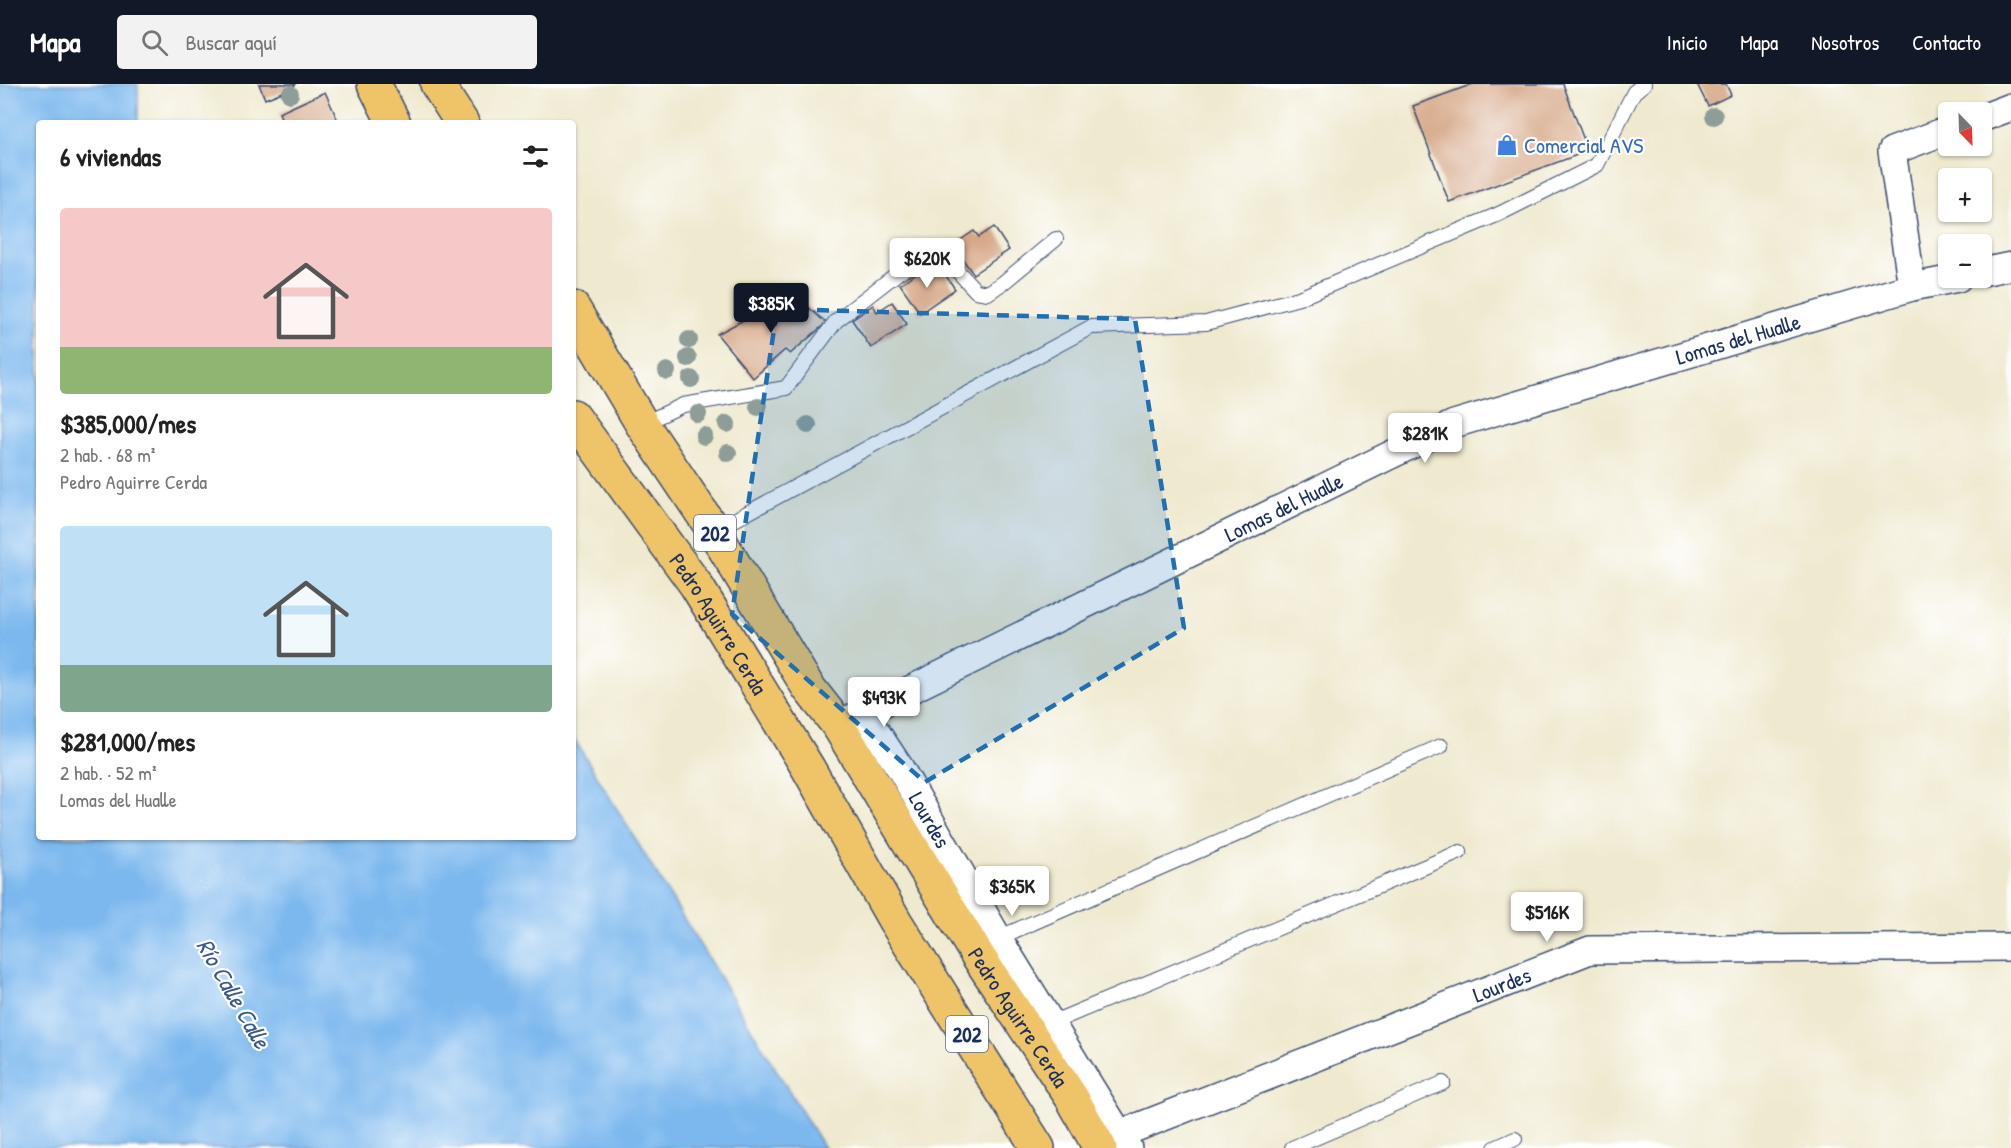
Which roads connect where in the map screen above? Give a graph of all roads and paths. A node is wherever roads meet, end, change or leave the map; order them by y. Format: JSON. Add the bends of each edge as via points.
{"nodes":[{"id":1,"x":374,"y":84,"type":"edge"},
{"id":2,"x":437,"y":84,"type":"edge"},
{"id":3,"x":1644,"y":84,"type":"edge"},
{"id":4,"x":2011,"y":107,"type":"edge"},
{"id":5,"x":1992,"y":114,"type":"edge"},
{"id":6,"x":392,"y":120,"type":"edge"},
{"id":7,"x":460,"y":120,"type":"edge"},
{"id":8,"x":1938,"y":134,"type":"edge"},
{"id":9,"x":1056,"y":239,"type":"dead end"},
{"id":10,"x":2011,"y":266,"type":"edge"},
{"id":11,"x":1992,"y":270,"type":"edge"},
{"id":12,"x":1938,"y":282,"type":"edge"},
{"id":13,"x":1912,"y":287,"type":"junction"},
{"id":14,"x":576,"y":313,"type":"edge"},
{"id":15,"x":576,"y":420,"type":"edge"},
{"id":16,"x":642,"y":424,"type":"junction"},
{"id":17,"x":714,"y":531,"type":"junction"},
{"id":18,"x":854,"y":724,"type":"junction"},
{"id":19,"x":791,"y":741,"type":"junction"},
{"id":20,"x":1441,"y":746,"type":"dead end"},
{"id":21,"x":808,"y":768,"type":"junction"},
{"id":22,"x":1460,"y":852,"type":"dead end"},
{"id":23,"x":998,"y":938,"type":"junction"},
{"id":24,"x":2011,"y":946,"type":"edge"},
{"id":25,"x":1051,"y":1023,"type":"junction"},
{"id":26,"x":1443,"y":1083,"type":"dead end"},
{"id":27,"x":1515,"y":1139,"type":"dead end"},
{"id":28,"x":1116,"y":1143,"type":"edge"},
{"id":29,"x":1038,"y":1148,"type":"edge"},
{"id":30,"x":1292,"y":1148,"type":"edge"},
{"id":31,"x":1495,"y":1148,"type":"edge"}],
"edges":[{"from":1,"to":6,"type":"highway"},
{"from":2,"to":7,"type":"highway"},
{"from":3,"to":17,"type":"lane","via":[[1634,92],[1597,165],[1500,214],[1299,298],[1206,324],[1091,327]]},
{"from":4,"to":5,"type":"street"},
{"from":8,"to":13,"type":"street","via":[[1892,151]]},
{"from":9,"to":16,"type":"lane","via":[[988,293],[976,291],[939,250],[899,272],[836,321],[786,388],[683,405]]},
{"from":10,"to":11,"type":"street"},
{"from":12,"to":13,"type":"street","name":"Lomas del Hualle"},
{"from":13,"to":18,"type":"street","name":"Lomas del Hualle","via":[[1454,424]]},
{"from":14,"to":16,"type":"highway","name":"Pedro Aguirre Cerda","number":"202"},
{"from":15,"to":19,"type":"highway","name":"Pedro Aguirre Cerda","number":"202","via":[[696,585]]},
{"from":16,"to":17,"type":"highway","name":"Pedro Aguirre Cerda","number":"202"},
{"from":17,"to":18,"type":"highway","name":"Pedro Aguirre Cerda","number":"202","via":[[808,687]]},
{"from":18,"to":19,"type":"highway"},
{"from":18,"to":21,"type":"highway","via":[[812,748]]},
{"from":18,"to":23,"type":"street","name":"Lourdes","via":[[926,812]]},
{"from":18,"to":28,"type":"highway","name":"Pedro Aguirre Cerda","number":"202","via":[[976,952],[1072,1098]]},
{"from":19,"to":21,"type":"highway","name":"Pedro Aguirre Cerda","number":"202"},
{"from":20,"to":23,"type":"lane"},
{"from":21,"to":29,"type":"highway","name":"Pedro Aguirre Cerda","number":"202","via":[[895,921]]},
{"from":22,"to":25,"type":"lane"},
{"from":23,"to":25,"type":"street","name":"Lourdes"},
{"from":24,"to":28,"type":"street","name":"Lourdes","via":[[1590,950]]},
{"from":25,"to":28,"type":"street","name":"Lourdes"},
{"from":26,"to":30,"type":"lane"},
{"from":27,"to":31,"type":"lane"}]}
